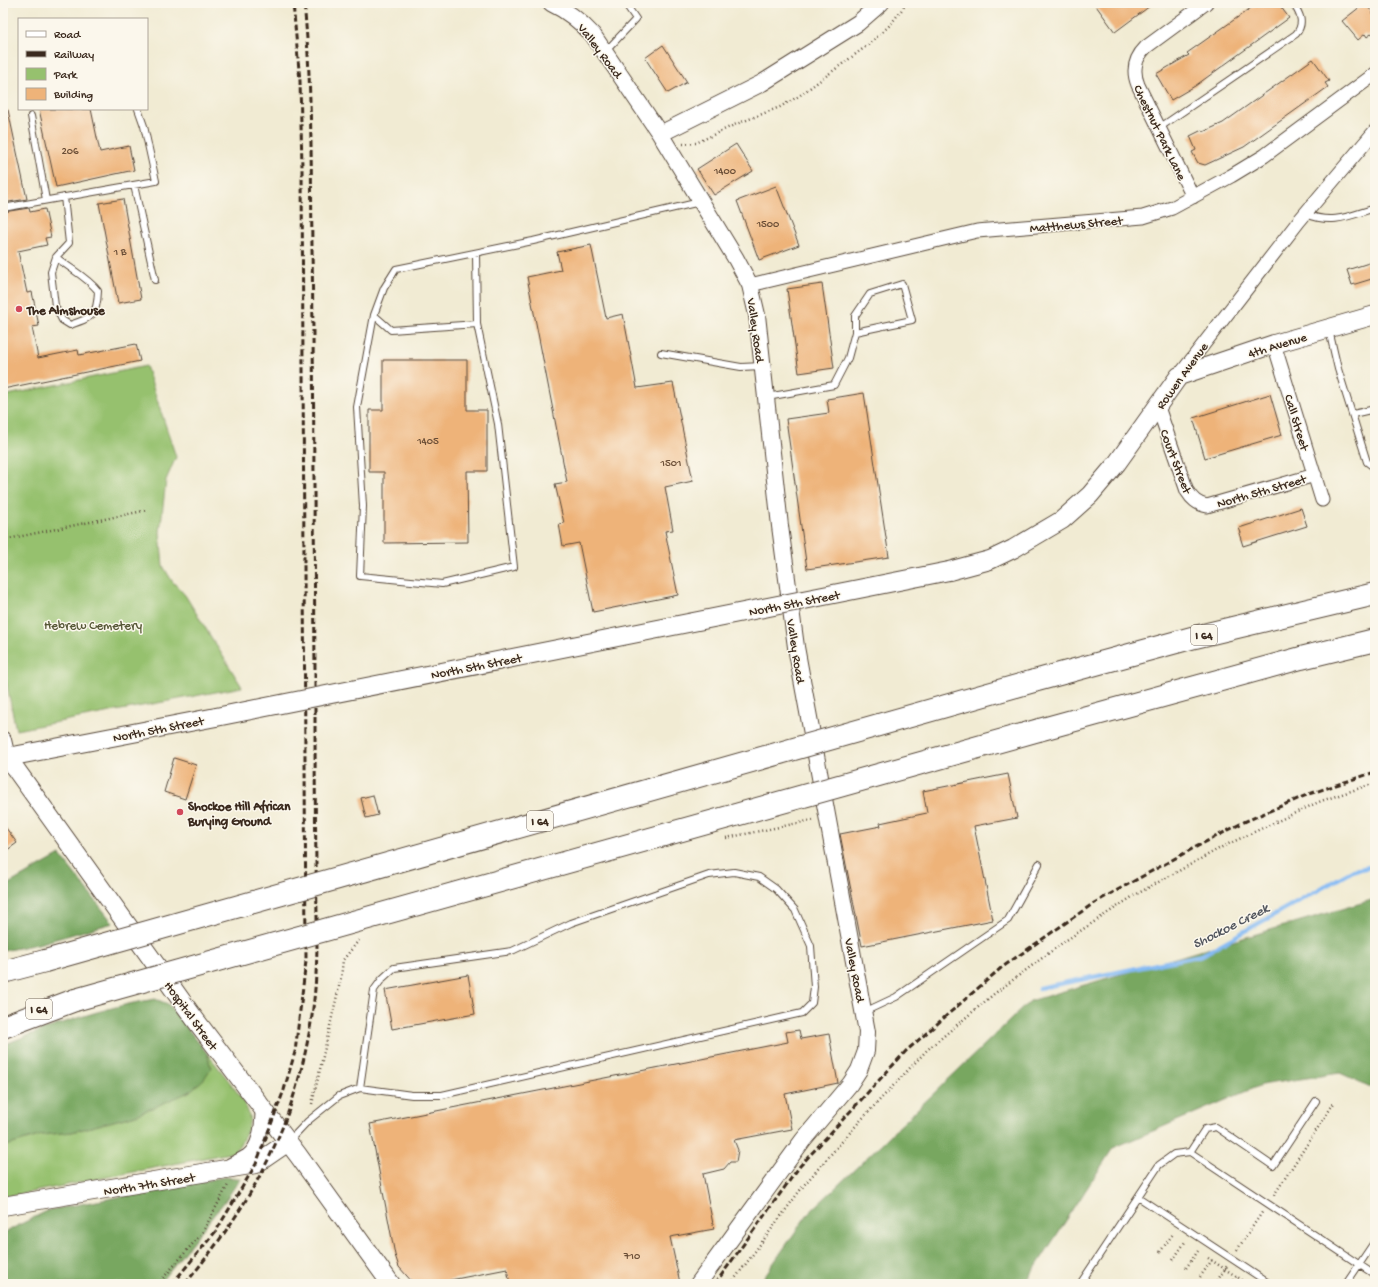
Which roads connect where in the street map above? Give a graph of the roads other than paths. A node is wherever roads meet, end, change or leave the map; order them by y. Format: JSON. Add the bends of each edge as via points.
{"nodes":[{"id":1,"x":551,"y":3,"type":"edge"},
{"id":2,"x":625,"y":3,"type":"edge"},
{"id":3,"x":881,"y":3,"type":"edge"},
{"id":4,"x":1206,"y":3,"type":"edge"},
{"id":5,"x":1293,"y":3,"type":"edge"},
{"id":6,"x":604,"y":52,"type":"junction"},
{"id":7,"x":1375,"y":66,"type":"edge"},
{"id":8,"x":1371,"y":76,"type":"edge"},
{"id":9,"x":138,"y":110,"type":"edge"},
{"id":10,"x":31,"y":116,"type":"dead end"},
{"id":11,"x":1159,"y":128,"type":"junction"},
{"id":12,"x":1375,"y":131,"type":"edge"},
{"id":13,"x":663,"y":139,"type":"junction"},
{"id":14,"x":134,"y":185,"type":"junction"},
{"id":15,"x":64,"y":197,"type":"junction"},
{"id":16,"x":1193,"y":197,"type":"junction"},
{"id":17,"x":46,"y":200,"type":"junction"},
{"id":18,"x":701,"y":202,"type":"junction"},
{"id":19,"x":3,"y":208,"type":"edge"},
{"id":20,"x":1375,"y":208,"type":"edge"},
{"id":21,"x":1306,"y":214,"type":"junction"},
{"id":22,"x":476,"y":253,"type":"junction"},
{"id":23,"x":56,"y":257,"type":"junction"},
{"id":24,"x":155,"y":280,"type":"dead end"},
{"id":25,"x":750,"y":285,"type":"junction"},
{"id":26,"x":374,"y":315,"type":"junction"},
{"id":27,"x":1375,"y":315,"type":"edge"},
{"id":28,"x":477,"y":324,"type":"junction"},
{"id":29,"x":1329,"y":328,"type":"junction"},
{"id":30,"x":855,"y":332,"type":"junction"},
{"id":31,"x":1274,"y":344,"type":"junction"},
{"id":32,"x":660,"y":353,"type":"dead end"},
{"id":33,"x":762,"y":366,"type":"junction"},
{"id":34,"x":1179,"y":376,"type":"junction"},
{"id":35,"x":765,"y":397,"type":"junction"},
{"id":36,"x":1158,"y":407,"type":"junction"},
{"id":37,"x":1375,"y":409,"type":"edge"},
{"id":38,"x":1353,"y":414,"type":"junction"},
{"id":39,"x":1375,"y":468,"type":"edge"},
{"id":40,"x":1315,"y":475,"type":"junction"},
{"id":41,"x":1322,"y":500,"type":"dead end"},
{"id":42,"x":1207,"y":506,"type":"joint"},
{"id":43,"x":949,"y":571,"type":"joint"},
{"id":44,"x":1375,"y":594,"type":"edge"},
{"id":45,"x":1375,"y":640,"type":"edge"},
{"id":46,"x":3,"y":740,"type":"edge"},
{"id":47,"x":5,"y":758,"type":"edge"},
{"id":48,"x":1039,"y":864,"type":"dead end"},
{"id":49,"x":3,"y":972,"type":"edge"},
{"id":50,"x":75,"y":1000,"type":"junction"},
{"id":51,"x":864,"y":1012,"type":"junction"},
{"id":52,"x":3,"y":1018,"type":"edge"},
{"id":53,"x":3,"y":1027,"type":"edge"},
{"id":54,"x":360,"y":1088,"type":"junction"},
{"id":55,"x":1316,"y":1101,"type":"dead end"},
{"id":56,"x":262,"y":1109,"type":"junction"},
{"id":57,"x":288,"y":1142,"type":"junction"},
{"id":58,"x":1190,"y":1152,"type":"junction"},
{"id":59,"x":232,"y":1168,"type":"junction"},
{"id":60,"x":1138,"y":1197,"type":"junction"},
{"id":61,"x":3,"y":1206,"type":"edge"},
{"id":62,"x":1375,"y":1241,"type":"edge"},
{"id":63,"x":1359,"y":1265,"type":"junction"},
{"id":64,"x":1375,"y":1276,"type":"edge"},
{"id":65,"x":391,"y":1284,"type":"edge"},
{"id":66,"x":698,"y":1284,"type":"edge"},
{"id":67,"x":1080,"y":1284,"type":"edge"},
{"id":68,"x":1270,"y":1284,"type":"edge"},
{"id":69,"x":1346,"y":1284,"type":"edge"}],
"edges":[{"from":1,"to":6,"type":"street","name":"Valley Road","via":[[580,21]]},
{"from":2,"to":6,"type":"lane","via":[[636,19]]},
{"from":3,"to":13,"type":"street","via":[[858,22],[762,83]]},
{"from":4,"to":11,"type":"street","name":"Chestnut Park Lane","via":[[1150,43],[1136,60],[1136,78]]},
{"from":5,"to":11,"type":"lane","via":[[1302,24],[1296,34]]},
{"from":6,"to":13,"type":"street","name":"Valley Road"},
{"from":7,"to":8,"type":"street","name":"Matthews Street"},
{"from":8,"to":16,"type":"street","name":"Matthews Street","via":[[1264,156]]},
{"from":9,"to":14,"type":"lane","via":[[156,181]]},
{"from":10,"to":17,"type":"lane"},
{"from":11,"to":16,"type":"street","name":"Chestnut Park Lane"},
{"from":12,"to":21,"type":"street","name":"Rowen Avenue"},
{"from":13,"to":18,"type":"street","name":"Valley Road"},
{"from":14,"to":15,"type":"lane"},
{"from":14,"to":24,"type":"lane"},
{"from":15,"to":17,"type":"lane"},
{"from":15,"to":23,"type":"lane","via":[[69,243]]},
{"from":16,"to":25,"type":"street","name":"Matthews Street","via":[[1172,208],[1143,217],[977,231]]},
{"from":17,"to":19,"type":"lane"},
{"from":18,"to":22,"type":"lane"},
{"from":18,"to":25,"type":"street","name":"Valley Road"},
{"from":20,"to":21,"type":"lane","via":[[1338,219],[1324,220]]},
{"from":21,"to":34,"type":"street","name":"Rowen Avenue"},
{"from":22,"to":26,"type":"lane","via":[[396,269],[384,288]]},
{"from":22,"to":28,"type":"lane"},
{"from":23,"to":23,"type":"lane","via":[[51,272],[55,306],[62,320],[70,325],[88,319],[97,309],[98,291],[89,280],[75,273]]},
{"from":25,"to":33,"type":"street","name":"Valley Road","via":[[757,315]]},
{"from":26,"to":28,"type":"lane","via":[[391,330]]},
{"from":26,"to":28,"type":"lane","via":[[357,407],[363,506],[360,576],[442,584],[514,567],[498,424]]},
{"from":27,"to":29,"type":"main road","name":"4th Avenue"},
{"from":29,"to":31,"type":"main road","name":"4th Avenue"},
{"from":29,"to":38,"type":"lane","via":[[1338,369]]},
{"from":30,"to":30,"type":"lane","via":[[912,320],[902,284],[870,294],[855,316]]},
{"from":30,"to":35,"type":"lane","via":[[848,358],[834,385]]},
{"from":31,"to":34,"type":"main road","name":"4th Avenue"},
{"from":31,"to":40,"type":"street","name":"Call Street"},
{"from":32,"to":33,"type":"lane","via":[[741,367]]},
{"from":33,"to":35,"type":"street","name":"Valley Road"},
{"from":34,"to":36,"type":"main road","name":"Rowen Avenue"},
{"from":35,"to":51,"type":"street","name":"Valley Road","via":[[796,647]]},
{"from":36,"to":42,"type":"street","name":"Court Street","via":[[1187,490],[1195,502]]},
{"from":36,"to":43,"type":"main road","name":"Rowen Avenue","via":[[1117,463],[1090,494],[1062,520],[990,560]]},
{"from":37,"to":38,"type":"lane"},
{"from":38,"to":39,"type":"lane","via":[[1367,462]]},
{"from":40,"to":41,"type":"street","name":"Call Street"},
{"from":40,"to":42,"type":"street","name":"North 5th Street"},
{"from":43,"to":47,"type":"main road","name":"North 5th Street","bridge":true},
{"from":44,"to":49,"type":"highway","number":"I 64","bridge":true,"via":[[1195,637],[1034,681]]},
{"from":45,"to":50,"type":"highway","number":"I 64","bridge":true,"via":[[1300,658]]},
{"from":46,"to":47,"type":"street","name":"Hospital Street"},
{"from":47,"to":56,"type":"main road","name":"Hospital Street"},
{"from":48,"to":51,"type":"lane","via":[[1008,920],[896,997]]},
{"from":50,"to":52,"type":"highway","number":"I 64"},
{"from":50,"to":53,"type":"highway"},
{"from":51,"to":66,"type":"street","name":"Valley Road","via":[[866,1051],[859,1070],[803,1140]]},
{"from":54,"to":54,"type":"lane","via":[[412,1095],[442,1095],[802,1014],[812,1004],[814,987],[811,946],[795,910],[776,889],[759,877],[734,872],[709,875],[579,921],[512,951],[394,968],[374,990]]},
{"from":54,"to":57,"type":"lane","via":[[339,1096],[308,1121]]},
{"from":55,"to":58,"type":"lane","via":[[1273,1166],[1216,1127],[1205,1129]]},
{"from":56,"to":57,"type":"main road","name":"Hospital Street"},
{"from":56,"to":59,"type":"street","via":[[262,1128],[255,1144],[248,1155]]},
{"from":57,"to":59,"type":"main road","name":"North 7th Street","via":[[256,1164]]},
{"from":57,"to":65,"type":"main road","name":"Hospital Street"},
{"from":58,"to":60,"type":"lane","via":[[1174,1154],[1159,1165]]},
{"from":58,"to":63,"type":"lane"},
{"from":59,"to":61,"type":"main road","name":"North 7th Street"},
{"from":60,"to":67,"type":"lane"},
{"from":60,"to":68,"type":"lane"},
{"from":62,"to":63,"type":"lane"},
{"from":63,"to":64,"type":"lane"},
{"from":63,"to":69,"type":"lane"}]}
